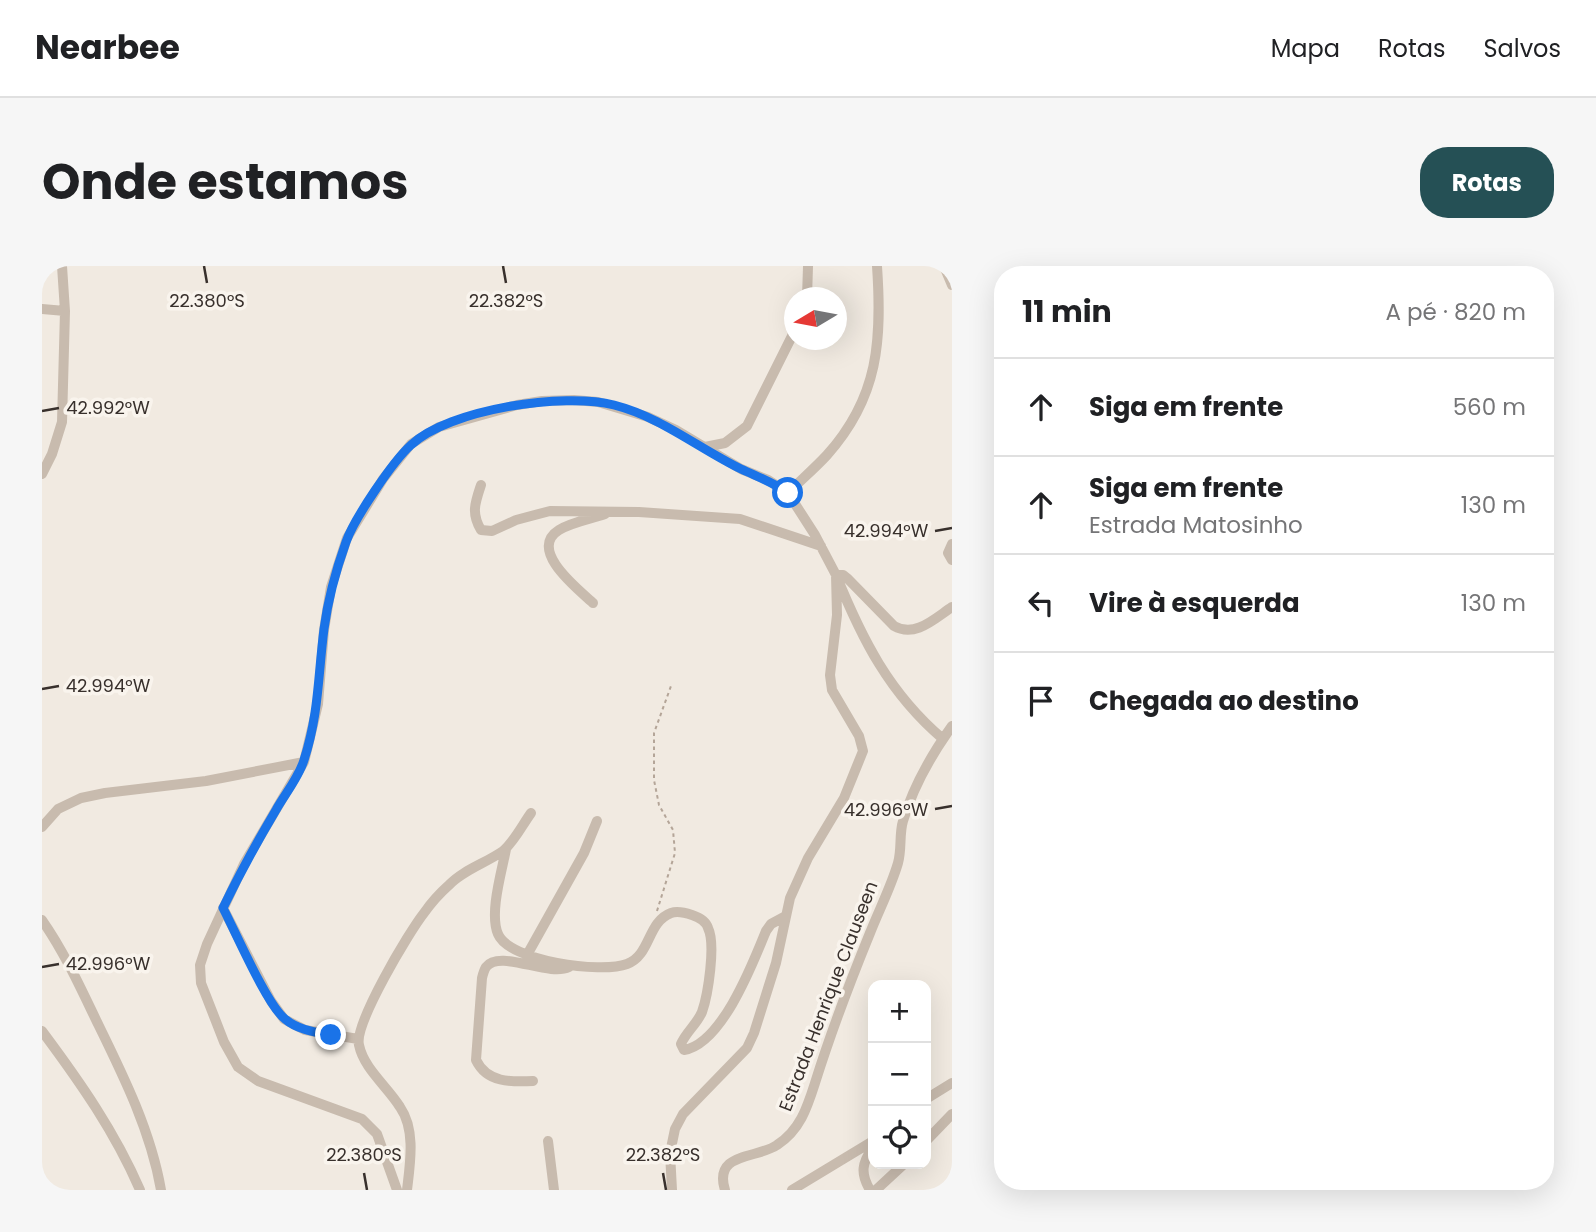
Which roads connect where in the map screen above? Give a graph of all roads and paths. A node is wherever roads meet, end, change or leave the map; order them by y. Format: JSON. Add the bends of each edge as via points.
{"nodes":[{"id":1,"x":62,"y":266,"type":"edge"},
{"id":2,"x":808,"y":266,"type":"edge"},
{"id":3,"x":877,"y":266,"type":"edge"},
{"id":4,"x":944,"y":266,"type":"edge"},
{"id":5,"x":952,"y":285,"type":"edge"},
{"id":6,"x":807,"y":287,"type":"edge"},
{"id":7,"x":42,"y":309,"type":"edge"},
{"id":8,"x":65,"y":311,"type":"junction"},
{"id":9,"x":785,"y":350,"type":"edge"},
{"id":10,"x":705,"y":447,"type":"junction"},
{"id":11,"x":42,"y":474,"type":"edge"},
{"id":12,"x":481,"y":485,"type":"dead end"},
{"id":13,"x":788,"y":493,"type":"junction"},
{"id":14,"x":611,"y":512,"type":"junction"},
{"id":15,"x":952,"y":544,"type":"edge"},
{"id":16,"x":821,"y":546,"type":"junction"},
{"id":17,"x":952,"y":560,"type":"edge"},
{"id":18,"x":836,"y":575,"type":"junction"},
{"id":19,"x":593,"y":603,"type":"dead end"},
{"id":20,"x":952,"y":607,"type":"edge"},
{"id":21,"x":671,"y":686,"type":"dead end"},
{"id":22,"x":952,"y":726,"type":"edge"},
{"id":23,"x":943,"y":739,"type":"junction"},
{"id":24,"x":304,"y":762,"type":"junction"},
{"id":25,"x":531,"y":813,"type":"dead end"},
{"id":26,"x":597,"y":821,"type":"dead end"},
{"id":27,"x":42,"y":827,"type":"edge"},
{"id":28,"x":506,"y":849,"type":"junction"},
{"id":29,"x":223,"y":908,"type":"junction"},
{"id":30,"x":784,"y":917,"type":"junction"},
{"id":31,"x":42,"y":920,"type":"edge"},
{"id":32,"x":657,"y":922,"type":"junction"},
{"id":33,"x":527,"y":954,"type":"junction"},
{"id":34,"x":572,"y":966,"type":"junction"},
{"id":35,"x":42,"y":1031,"type":"edge"},
{"id":36,"x":358,"y":1039,"type":"junction"},
{"id":37,"x":533,"y":1081,"type":"dead end"},
{"id":38,"x":952,"y":1083,"type":"edge"},
{"id":39,"x":931,"y":1097,"type":"edge"},
{"id":40,"x":952,"y":1114,"type":"edge"},
{"id":41,"x":931,"y":1136,"type":"edge"},
{"id":42,"x":548,"y":1141,"type":"dead end"},
{"id":43,"x":868,"y":1143,"type":"edge"},
{"id":44,"x":868,"y":1156,"type":"edge"},
{"id":45,"x":899,"y":1169,"type":"edge"},
{"id":46,"x":140,"y":1190,"type":"edge"},
{"id":47,"x":161,"y":1190,"type":"edge"},
{"id":48,"x":397,"y":1190,"type":"edge"},
{"id":49,"x":407,"y":1190,"type":"edge"},
{"id":50,"x":554,"y":1190,"type":"edge"},
{"id":51,"x":672,"y":1190,"type":"edge"},
{"id":52,"x":725,"y":1190,"type":"edge"},
{"id":53,"x":792,"y":1190,"type":"edge"},
{"id":54,"x":870,"y":1190,"type":"edge"},
{"id":55,"x":876,"y":1190,"type":"edge"}],
"edges":[{"from":1,"to":8,"type":"street"},
{"from":2,"to":6,"type":"street"},
{"from":3,"to":13,"type":"street","via":[[878,353],[870,382],[847,430]]},
{"from":4,"to":5,"type":"street"},
{"from":7,"to":8,"type":"street"},
{"from":8,"to":11,"type":"street","via":[[62,422]]},
{"from":9,"to":10,"type":"street","via":[[747,426],[725,443]]},
{"from":10,"to":13,"type":"street"},
{"from":10,"to":24,"type":"street","via":[[648,417],[614,405],[574,400],[485,413],[439,427],[411,444],[347,538],[331,587],[318,704]]},
{"from":12,"to":14,"type":"street","via":[[474,518],[481,530],[492,531],[550,511]]},
{"from":13,"to":16,"type":"street"},
{"from":14,"to":16,"type":"street","via":[[740,519]]},
{"from":14,"to":19,"type":"street","via":[[557,531],[550,540],[550,555],[558,572]]},
{"from":15,"to":17,"type":"street","via":[[948,553]]},
{"from":16,"to":18,"type":"street"},
{"from":18,"to":20,"type":"street","via":[[848,579],[903,631],[922,627]]},
{"from":18,"to":23,"type":"street","via":[[879,667],[912,710]]},
{"from":18,"to":30,"type":"street","via":[[832,690],[863,751],[844,798],[799,874]]},
{"from":21,"to":32,"type":"path","via":[[654,733],[654,789],[675,842]]},
{"from":22,"to":23,"type":"street"},
{"from":23,"to":52,"type":"street","name":"Estrada Henrique Clauseen","via":[[926,766],[904,820],[898,863],[834,1022],[805,1114],[777,1145],[727,1166]]},
{"from":24,"to":27,"type":"street","via":[[81,798],[58,809]]},
{"from":24,"to":29,"type":"street"},
{"from":25,"to":28,"type":"street"},
{"from":26,"to":33,"type":"street"},
{"from":28,"to":33,"type":"street","via":[[496,927],[506,946]]},
{"from":28,"to":36,"type":"street","via":[[450,882],[423,914],[383,979]]},
{"from":29,"to":36,"type":"street","via":[[284,1019],[305,1030]]},
{"from":29,"to":48,"type":"street","via":[[206,944],[201,983],[238,1067],[258,1080],[362,1119],[377,1134]]},
{"from":30,"to":32,"type":"street","via":[[766,931],[732,1006],[716,1027],[687,1051],[681,1044],[700,1017],[707,987],[708,928],[686,913],[670,914]]},
{"from":30,"to":51,"type":"street","via":[[776,963],[747,1048],[683,1114],[675,1129],[670,1153]]},
{"from":31,"to":47,"type":"street","via":[[124,1076],[157,1163]]},
{"from":32,"to":34,"type":"street","via":[[634,961],[615,967]]},
{"from":33,"to":34,"type":"street"},
{"from":34,"to":37,"type":"street","via":[[548,970],[495,961],[486,967],[482,978],[476,1060],[480,1070],[508,1082]]},
{"from":35,"to":46,"type":"street","via":[[87,1092]]},
{"from":36,"to":49,"type":"street","via":[[373,1073],[402,1110],[410,1135]]},
{"from":38,"to":39,"type":"street"},
{"from":40,"to":41,"type":"street"},
{"from":42,"to":50,"type":"street"},
{"from":43,"to":53,"type":"street"},
{"from":44,"to":54,"type":"street","via":[[862,1171]]},
{"from":45,"to":55,"type":"street"}]}
